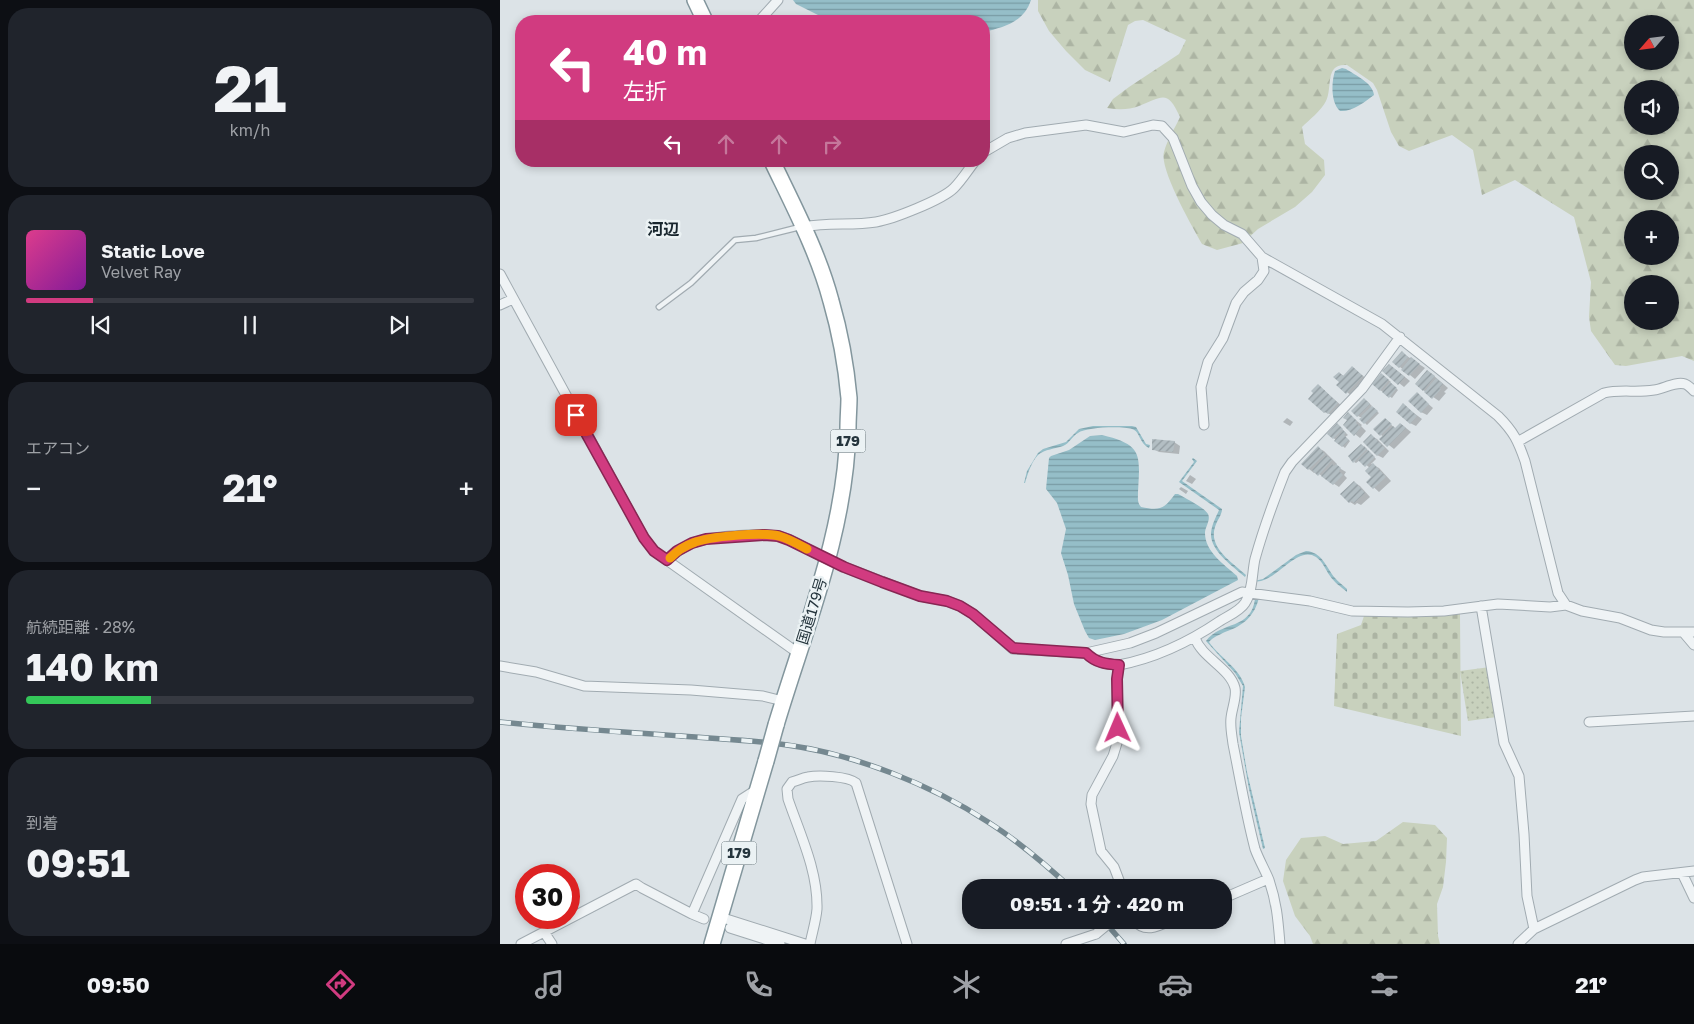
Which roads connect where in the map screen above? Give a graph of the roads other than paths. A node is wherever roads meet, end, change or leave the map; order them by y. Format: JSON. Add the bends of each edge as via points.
{"nodes":[{"id":1,"x":695,"y":0,"type":"edge"},
{"id":2,"x":778,"y":0,"type":"edge"},
{"id":3,"x":702,"y":15,"type":"edge"},
{"id":4,"x":764,"y":15,"type":"edge"},
{"id":5,"x":990,"y":148,"type":"edge"},
{"id":6,"x":775,"y":167,"type":"edge"},
{"id":7,"x":970,"y":167,"type":"edge"},
{"id":8,"x":805,"y":226,"type":"junction"},
{"id":9,"x":1262,"y":257,"type":"junction"},
{"id":10,"x":500,"y":274,"type":"edge"},
{"id":11,"x":513,"y":299,"type":"junction"},
{"id":12,"x":500,"y":305,"type":"edge"},
{"id":13,"x":659,"y":307,"type":"dead end"},
{"id":14,"x":1400,"y":337,"type":"junction"},
{"id":15,"x":1694,"y":391,"type":"edge"},
{"id":16,"x":1204,"y":425,"type":"dead end"},
{"id":17,"x":1519,"y":441,"type":"junction"},
{"id":18,"x":667,"y":560,"type":"junction"},
{"id":19,"x":1249,"y":592,"type":"junction"},
{"id":20,"x":1566,"y":605,"type":"junction"},
{"id":21,"x":1481,"y":606,"type":"junction"},
{"id":22,"x":1683,"y":632,"type":"junction"},
{"id":23,"x":1694,"y":632,"type":"edge"},
{"id":24,"x":1195,"y":638,"type":"junction"},
{"id":25,"x":1694,"y":645,"type":"edge"},
{"id":26,"x":798,"y":653,"type":"junction"},
{"id":27,"x":1086,"y":653,"type":"junction"},
{"id":28,"x":1119,"y":665,"type":"junction"},
{"id":29,"x":500,"y":666,"type":"edge"},
{"id":30,"x":783,"y":700,"type":"junction"},
{"id":31,"x":1694,"y":716,"type":"edge"},
{"id":32,"x":1589,"y":722,"type":"dead end"},
{"id":33,"x":756,"y":790,"type":"junction"},
{"id":34,"x":1694,"y":871,"type":"edge"},
{"id":35,"x":1682,"y":873,"type":"junction"},
{"id":36,"x":1119,"y":879,"type":"edge"},
{"id":37,"x":1268,"y":879,"type":"junction"},
{"id":38,"x":1232,"y":895,"type":"edge"},
{"id":39,"x":1694,"y":898,"type":"edge"},
{"id":40,"x":692,"y":914,"type":"junction"},
{"id":41,"x":704,"y":919,"type":"dead end"},
{"id":42,"x":725,"y":923,"type":"junction"},
{"id":43,"x":1102,"y":929,"type":"edge"},
{"id":44,"x":1534,"y":929,"type":"junction"},
{"id":45,"x":544,"y":932,"type":"junction"},
{"id":46,"x":521,"y":944,"type":"edge"},
{"id":47,"x":552,"y":944,"type":"edge"},
{"id":48,"x":712,"y":944,"type":"edge"},
{"id":49,"x":780,"y":944,"type":"edge"},
{"id":50,"x":805,"y":944,"type":"edge"},
{"id":51,"x":810,"y":944,"type":"edge"},
{"id":52,"x":907,"y":944,"type":"edge"},
{"id":53,"x":1066,"y":944,"type":"edge"},
{"id":54,"x":1280,"y":944,"type":"edge"},
{"id":55,"x":1518,"y":944,"type":"edge"}],
"edges":[{"from":1,"to":3,"type":"highway"},
{"from":2,"to":4,"type":"street"},
{"from":5,"to":9,"type":"street","via":[[1025,133],[1086,125],[1124,132],[1162,126],[1173,138],[1201,202],[1224,225],[1242,234]]},
{"from":6,"to":8,"type":"highway","name":"国道179号","number":"179"},
{"from":7,"to":8,"type":"street","via":[[953,189],[942,197],[893,216],[876,222]]},
{"from":8,"to":13,"type":"lane","via":[[735,240],[691,283]]},
{"from":8,"to":26,"type":"highway","name":"国道179号","number":"179","via":[[832,301],[849,399],[848,451],[842,498],[831,547]]},
{"from":9,"to":14,"type":"street"},
{"from":9,"to":16,"type":"street","via":[[1264,270],[1236,303],[1223,338],[1208,362],[1201,386]]},
{"from":10,"to":11,"type":"street"},
{"from":11,"to":12,"type":"street"},
{"from":11,"to":18,"type":"street","via":[[644,538]]},
{"from":14,"to":17,"type":"street","via":[[1498,416]]},
{"from":14,"to":19,"type":"street","via":[[1362,389],[1285,472],[1256,558]]},
{"from":15,"to":17,"type":"street","via":[[1678,383],[1657,390],[1604,393]]},
{"from":17,"to":20,"type":"street","via":[[1558,593]]},
{"from":18,"to":26,"type":"street"},
{"from":18,"to":27,"type":"street","bridge":true,"via":[[677,551],[706,539],[778,536],[844,567],[920,596],[960,606],[1013,648]]},
{"from":19,"to":21,"type":"street","via":[[1352,611],[1444,611]]},
{"from":19,"to":24,"type":"street","via":[[1240,608]]},
{"from":19,"to":27,"type":"street","via":[[1242,592],[1130,643]]},
{"from":20,"to":21,"type":"street"},
{"from":20,"to":22,"type":"street","via":[[1620,618],[1651,630]]},
{"from":21,"to":44,"type":"street","via":[[1504,744],[1519,776],[1527,896]]},
{"from":22,"to":23,"type":"street"},
{"from":22,"to":25,"type":"street"},
{"from":24,"to":28,"type":"street","via":[[1163,653]]},
{"from":24,"to":37,"type":"street","via":[[1204,653],[1227,674],[1235,687],[1231,716],[1233,742],[1252,839]]},
{"from":26,"to":30,"type":"highway","name":"国道179号","number":"179"},
{"from":27,"to":28,"type":"street","via":[[1092,660]]},
{"from":28,"to":36,"type":"street","via":[[1117,743],[1092,795],[1091,804],[1101,851],[1114,867]]},
{"from":29,"to":30,"type":"street","via":[[536,672],[584,686],[691,690]]},
{"from":30,"to":33,"type":"highway","name":"国道179号","number":"179","bridge":true},
{"from":31,"to":32,"type":"street"},
{"from":33,"to":40,"type":"street","via":[[742,799]]},
{"from":33,"to":42,"type":"highway","name":"国道179号","number":"179"},
{"from":34,"to":35,"type":"street"},
{"from":35,"to":39,"type":"street"},
{"from":35,"to":44,"type":"street","via":[[1635,880]]},
{"from":37,"to":38,"type":"street"},
{"from":37,"to":54,"type":"street","via":[[1278,916]]},
{"from":40,"to":41,"type":"street"},
{"from":40,"to":45,"type":"street","via":[[636,884]]},
{"from":42,"to":48,"type":"highway","name":"国道179号","number":"179"},
{"from":42,"to":49,"type":"street"},
{"from":42,"to":50,"type":"street"},
{"from":43,"to":53,"type":"street","bridge":true},
{"from":44,"to":55,"type":"street"},
{"from":45,"to":46,"type":"street"},
{"from":45,"to":47,"type":"street"},
{"from":51,"to":52,"type":"street","via":[[817,911],[813,871],[787,789],[792,782],[822,776],[856,782]]}]}
